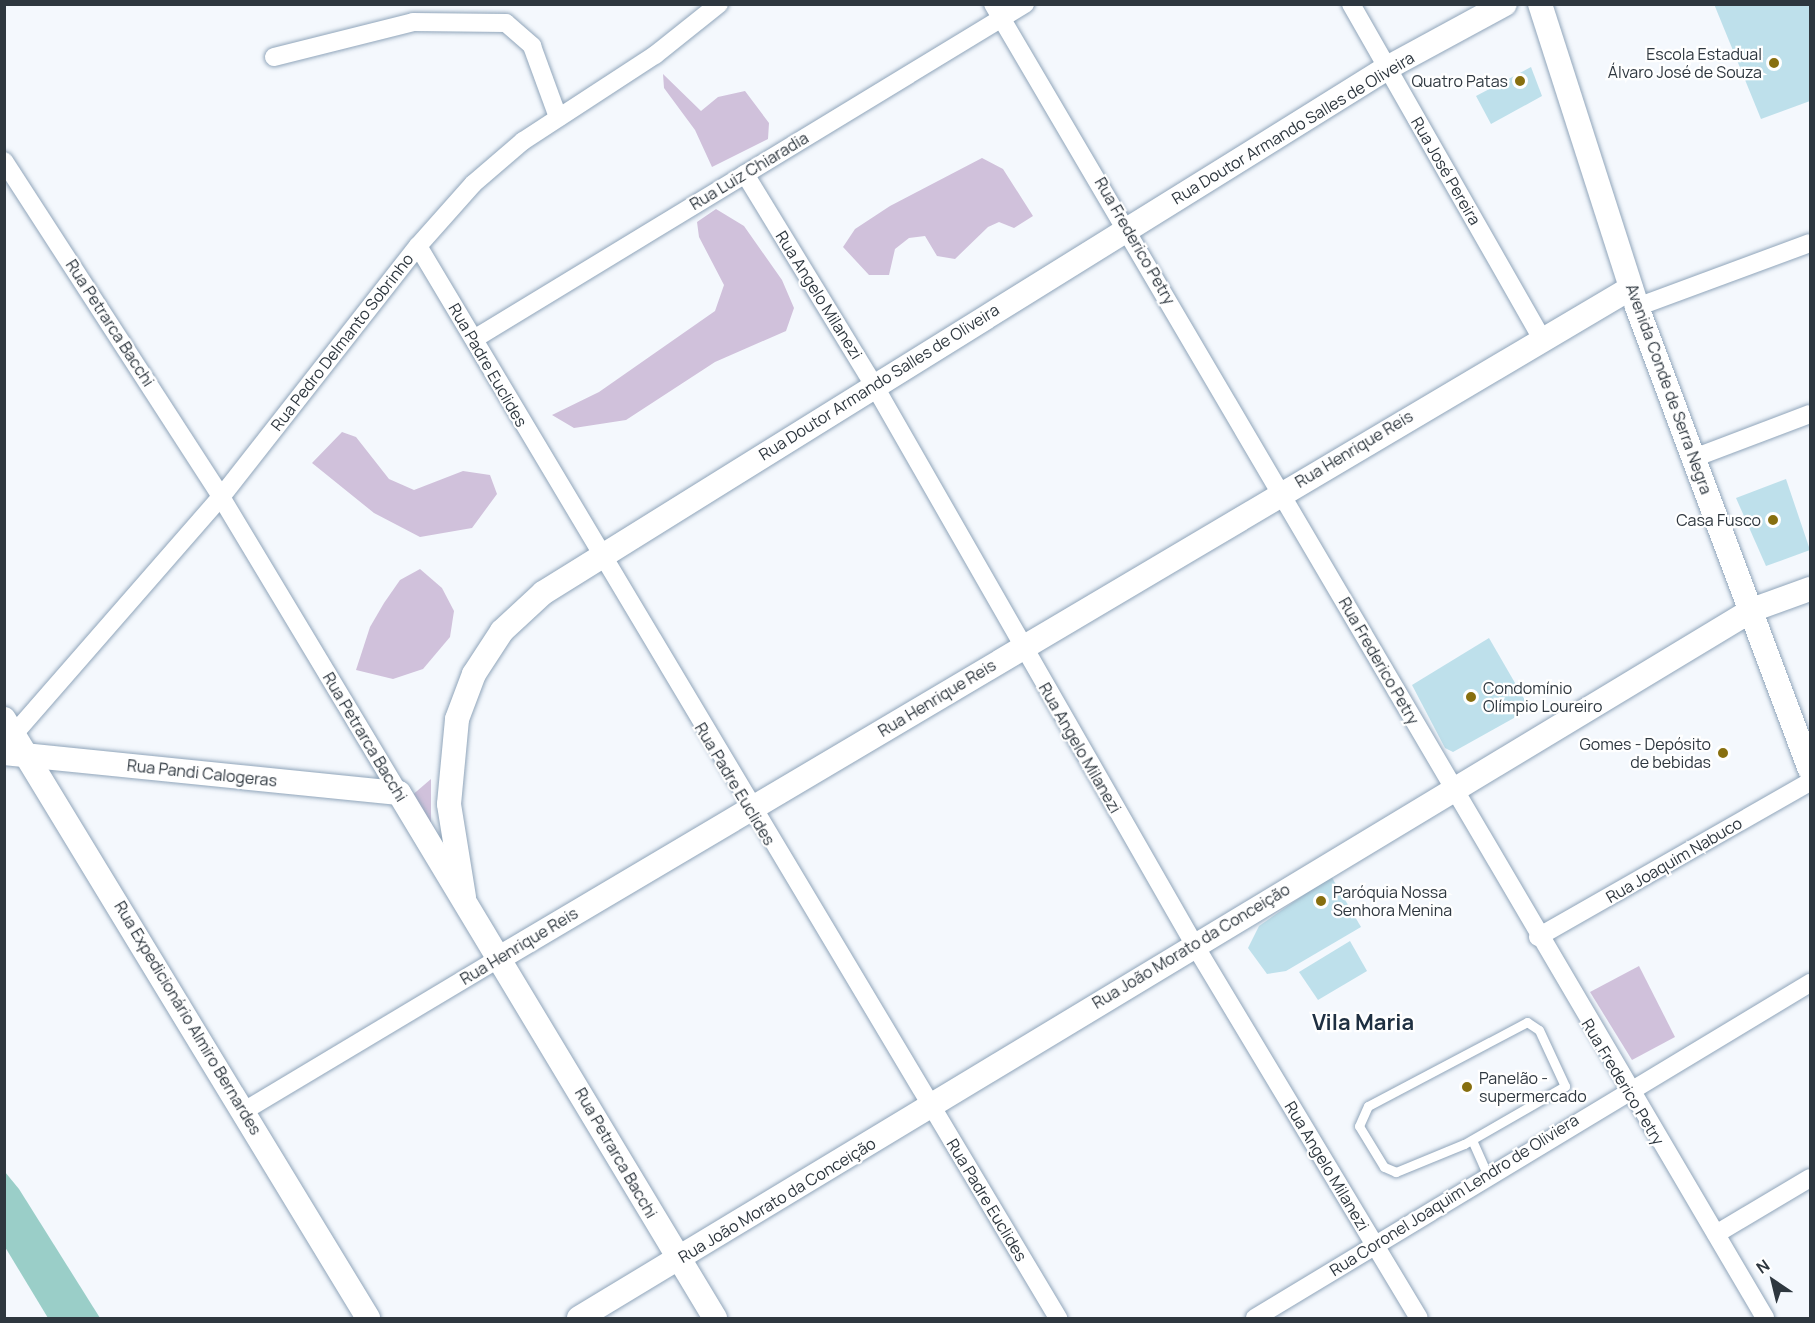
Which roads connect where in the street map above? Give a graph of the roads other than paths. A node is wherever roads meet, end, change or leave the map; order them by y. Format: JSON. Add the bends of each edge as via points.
{"nodes":[{"id":1,"x":719,"y":4,"type":"edge"},
{"id":2,"x":1025,"y":4,"type":"edge"},
{"id":3,"x":1351,"y":4,"type":"edge"},
{"id":4,"x":1505,"y":4,"type":"edge"},
{"id":5,"x":1540,"y":4,"type":"edge"},
{"id":6,"x":998,"y":11,"type":"edge"},
{"id":7,"x":273,"y":57,"type":"dead end"},
{"id":8,"x":1387,"y":68,"type":"junction"},
{"id":9,"x":558,"y":117,"type":"junction"},
{"id":10,"x":5,"y":161,"type":"edge"},
{"id":11,"x":745,"y":174,"type":"junction"},
{"id":12,"x":1128,"y":229,"type":"junction"},
{"id":13,"x":1810,"y":243,"type":"edge"},
{"id":14,"x":418,"y":246,"type":"junction"},
{"id":15,"x":1634,"y":298,"type":"junction"},
{"id":16,"x":1541,"y":337,"type":"junction"},
{"id":17,"x":474,"y":339,"type":"junction"},
{"id":18,"x":874,"y":385,"type":"junction"},
{"id":19,"x":1810,"y":414,"type":"edge"},
{"id":20,"x":1694,"y":458,"type":"junction"},
{"id":21,"x":1282,"y":491,"type":"junction"},
{"id":22,"x":221,"y":497,"type":"junction"},
{"id":23,"x":598,"y":555,"type":"junction"},
{"id":24,"x":1810,"y":589,"type":"edge"},
{"id":25,"x":1752,"y":610,"type":"junction"},
{"id":26,"x":1021,"y":647,"type":"junction"},
{"id":27,"x":13,"y":740,"type":"edge"},
{"id":28,"x":1810,"y":769,"type":"edge"},
{"id":29,"x":1810,"y":782,"type":"edge"},
{"id":30,"x":1452,"y":789,"type":"junction"},
{"id":31,"x":399,"y":793,"type":"junction"},
{"id":32,"x":751,"y":809,"type":"junction"},
{"id":33,"x":464,"y":897,"type":"junction"},
{"id":34,"x":1538,"y":937,"type":"junction"},
{"id":35,"x":1194,"y":944,"type":"junction"},
{"id":36,"x":501,"y":957,"type":"junction"},
{"id":37,"x":1810,"y":983,"type":"edge"},
{"id":38,"x":1627,"y":1089,"type":"junction"},
{"id":39,"x":932,"y":1107,"type":"junction"},
{"id":40,"x":244,"y":1111,"type":"junction"},
{"id":41,"x":1472,"y":1140,"type":"junction"},
{"id":42,"x":1487,"y":1174,"type":"junction"},
{"id":43,"x":1810,"y":1178,"type":"edge"},
{"id":44,"x":1716,"y":1234,"type":"junction"},
{"id":45,"x":1375,"y":1245,"type":"junction"},
{"id":46,"x":678,"y":1259,"type":"junction"},
{"id":47,"x":368,"y":1318,"type":"edge"},
{"id":48,"x":579,"y":1318,"type":"edge"},
{"id":49,"x":715,"y":1318,"type":"edge"},
{"id":50,"x":1058,"y":1318,"type":"edge"},
{"id":51,"x":1254,"y":1318,"type":"edge"},
{"id":52,"x":1419,"y":1318,"type":"edge"},
{"id":53,"x":1765,"y":1318,"type":"edge"}],
"edges":[{"from":1,"to":9,"type":"street","name":"Rua Pedro Delmanto Sobrinho","via":[[655,55]]},
{"from":2,"to":6,"type":"street","name":"Rua Luiz Chiaradia"},
{"from":3,"to":8,"type":"street","name":"Rua José Pereira"},
{"from":4,"to":8,"type":"street","name":"Rua Doutor Armando Salles de Oliveira"},
{"from":5,"to":15,"type":"street","name":"Avenida Conde de Serra Negra"},
{"from":6,"to":11,"type":"street","name":"Rua Luiz Chiaradia"},
{"from":6,"to":12,"type":"street","name":"Rua Frederico Petry"},
{"from":7,"to":9,"type":"street","via":[[413,22],[506,23],[532,46]]},
{"from":8,"to":12,"type":"street","name":"Rua Doutor Armando Salles de Oliveira"},
{"from":8,"to":16,"type":"street","name":"Rua José Pereira"},
{"from":9,"to":14,"type":"street","name":"Rua Pedro Delmanto Sobrinho","via":[[473,184]]},
{"from":10,"to":22,"type":"street","name":"Rua Petrarca Bacchi"},
{"from":11,"to":17,"type":"street","name":"Rua Luiz Chiaradia"},
{"from":11,"to":18,"type":"street","name":"Rua Angelo Milanezi"},
{"from":12,"to":18,"type":"street","name":"Rua Doutor Armando Salles de Oliveira"},
{"from":12,"to":21,"type":"street","name":"Rua Frederico Petry"},
{"from":13,"to":15,"type":"street","name":"Rua Henrique Reis"},
{"from":14,"to":17,"type":"street","name":"Rua Padre Euclides"},
{"from":14,"to":22,"type":"street","name":"Rua Pedro Delmanto Sobrinho"},
{"from":15,"to":16,"type":"street","name":"Rua Henrique Reis"},
{"from":15,"to":20,"type":"street","name":"Avenida Conde de Serra Negra"},
{"from":16,"to":21,"type":"street","name":"Rua Henrique Reis"},
{"from":17,"to":23,"type":"street","name":"Rua Padre Euclides"},
{"from":18,"to":23,"type":"street","name":"Rua Doutor Armando Salles de Oliveira"},
{"from":18,"to":26,"type":"street","name":"Rua Angelo Milanezi"},
{"from":19,"to":20,"type":"street"},
{"from":20,"to":25,"type":"street","name":"Avenida Conde de Serra Negra"},
{"from":21,"to":26,"type":"street","name":"Rua Henrique Reis"},
{"from":21,"to":30,"type":"street","name":"Rua Frederico Petry"},
{"from":22,"to":27,"type":"street","name":"Rua Pedro Delmanto Sobrinho"},
{"from":22,"to":31,"type":"street","name":"Rua Petrarca Bacchi"},
{"from":23,"to":32,"type":"street","name":"Rua Padre Euclides"},
{"from":23,"to":33,"type":"street","name":"Rua Doutor Armando Salles de Oliveira","via":[[543,593],[502,631],[474,674],[449,764],[449,804]]},
{"from":24,"to":25,"type":"street","name":"Rua João Morato da Conceição"},
{"from":25,"to":28,"type":"street","name":"Avenida Conde de Serra Negra"},
{"from":25,"to":30,"type":"street","name":"Rua João Morato da Conceição"},
{"from":26,"to":32,"type":"street","name":"Rua Henrique Reis"},
{"from":26,"to":35,"type":"street","name":"Rua Angelo Milanezi"},
{"from":27,"to":31,"type":"street","name":"Rua Pandi Calogeras"},
{"from":27,"to":40,"type":"street","name":"Rua Expedicionário Almiro Bernardes"},
{"from":29,"to":34,"type":"street","name":"Rua Joaquim Nabuco"},
{"from":30,"to":34,"type":"street","name":"Rua Frederico Petry"},
{"from":30,"to":35,"type":"street","name":"Rua João Morato da Conceição"},
{"from":31,"to":33,"type":"street","name":"Rua Petrarca Bacchi"},
{"from":32,"to":36,"type":"street","name":"Rua Henrique Reis"},
{"from":32,"to":39,"type":"street","name":"Rua Padre Euclides"},
{"from":33,"to":36,"type":"street","name":"Rua Petrarca Bacchi"},
{"from":34,"to":38,"type":"street","name":"Rua Frederico Petry"},
{"from":35,"to":39,"type":"street","name":"Rua João Morato da Conceição"},
{"from":35,"to":45,"type":"street","name":"Rua Angelo Milanezi"},
{"from":36,"to":40,"type":"street","name":"Rua Henrique Reis"},
{"from":36,"to":46,"type":"street","name":"Rua Petrarca Bacchi"},
{"from":37,"to":38,"type":"street","name":"Rua Coronel Joaquim Lendro de Oliviera"},
{"from":38,"to":42,"type":"street","name":"Rua Coronel Joaquim Lendro de Oliviera"},
{"from":38,"to":44,"type":"street","name":"Rua Frederico Petry"},
{"from":39,"to":46,"type":"street","name":"Rua João Morato da Conceição"},
{"from":39,"to":50,"type":"street","name":"Rua Padre Euclides"},
{"from":40,"to":47,"type":"street","name":"Rua Expedicionário Almiro Bernardes"},
{"from":41,"to":41,"type":"lane","via":[[1390,1172],[1359,1120],[1368,1106],[1527,1022],[1534,1024],[1565,1086]]},
{"from":41,"to":42,"type":"lane"},
{"from":42,"to":45,"type":"street","name":"Rua Coronel Joaquim Lendro de Oliviera"},
{"from":43,"to":44,"type":"street"},
{"from":44,"to":53,"type":"street","name":"Rua Frederico Petry"},
{"from":45,"to":51,"type":"street","name":"Rua Coronel Joaquim Lendro de Oliviera"},
{"from":45,"to":52,"type":"street","name":"Rua Angelo Milanezi"},
{"from":46,"to":48,"type":"street","name":"Rua João Morato da Conceição"},
{"from":46,"to":49,"type":"street","name":"Rua Petrarca Bacchi"}]}
